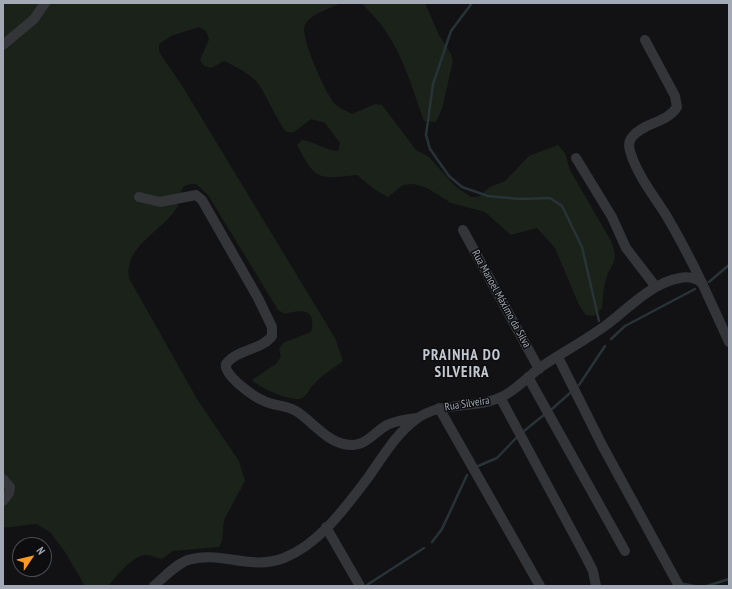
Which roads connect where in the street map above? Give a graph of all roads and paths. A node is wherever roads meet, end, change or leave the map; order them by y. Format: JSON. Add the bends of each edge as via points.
{"nodes":[{"id":1,"x":45,"y":3,"type":"edge"},
{"id":2,"x":645,"y":40,"type":"dead end"},
{"id":3,"x":3,"y":45,"type":"edge"},
{"id":4,"x":576,"y":158,"type":"dead end"},
{"id":5,"x":139,"y":197,"type":"dead end"},
{"id":6,"x":463,"y":230,"type":"dead end"},
{"id":7,"x":702,"y":283,"type":"junction"},
{"id":8,"x":656,"y":287,"type":"junction"},
{"id":9,"x":729,"y":342,"type":"edge"},
{"id":10,"x":558,"y":356,"type":"junction"},
{"id":11,"x":539,"y":369,"type":"junction"},
{"id":12,"x":528,"y":377,"type":"junction"},
{"id":13,"x":501,"y":398,"type":"junction"},
{"id":14,"x":439,"y":408,"type":"junction"},
{"id":15,"x":417,"y":418,"type":"junction"},
{"id":16,"x":3,"y":479,"type":"edge"},
{"id":17,"x":3,"y":501,"type":"edge"},
{"id":18,"x":326,"y":527,"type":"junction"},
{"id":19,"x":625,"y":551,"type":"dead end"},
{"id":20,"x":154,"y":586,"type":"edge"},
{"id":21,"x":360,"y":586,"type":"edge"},
{"id":22,"x":540,"y":586,"type":"edge"},
{"id":23,"x":596,"y":586,"type":"edge"},
{"id":24,"x":679,"y":586,"type":"edge"}],
"edges":[{"from":1,"to":3,"type":"street","via":[[34,19]]},
{"from":2,"to":7,"type":"street","via":[[675,96],[677,107],[672,114],[644,127],[631,138],[630,154]]},
{"from":4,"to":8,"type":"street","via":[[612,217],[626,248]]},
{"from":5,"to":15,"type":"street","via":[[160,202],[196,194],[202,200],[258,298],[272,327],[272,336],[235,356],[226,364],[227,371],[242,386],[264,401],[297,412],[331,439],[349,445],[360,444],[387,425]]},
{"from":6,"to":11,"type":"street","name":"Rua Manoel Máximo da Silva"},
{"from":7,"to":8,"type":"street","name":"Rua Silveira","via":[[697,279],[682,278]]},
{"from":7,"to":9,"type":"street"},
{"from":8,"to":10,"type":"street","name":"Rua Silveira","via":[[603,327]]},
{"from":10,"to":11,"type":"street","name":"Rua Silveira"},
{"from":10,"to":24,"type":"street","via":[[603,447]]},
{"from":11,"to":12,"type":"street","name":"Rua Silveira"},
{"from":12,"to":13,"type":"street","name":"Rua Silveira"},
{"from":12,"to":19,"type":"street"},
{"from":13,"to":14,"type":"street","name":"Rua Silveira","via":[[478,405]]},
{"from":13,"to":23,"type":"street","via":[[587,559]]},
{"from":14,"to":15,"type":"street","name":"Rua Silveira"},
{"from":14,"to":22,"type":"street"},
{"from":15,"to":18,"type":"street","name":"Rua Silveira","via":[[397,436],[368,478]]},
{"from":16,"to":17,"type":"street","via":[[10,487]]},
{"from":18,"to":20,"type":"street","name":"Rua Silveira","via":[[297,552],[283,558],[259,564],[200,558],[177,566]]},
{"from":18,"to":21,"type":"street"}]}
